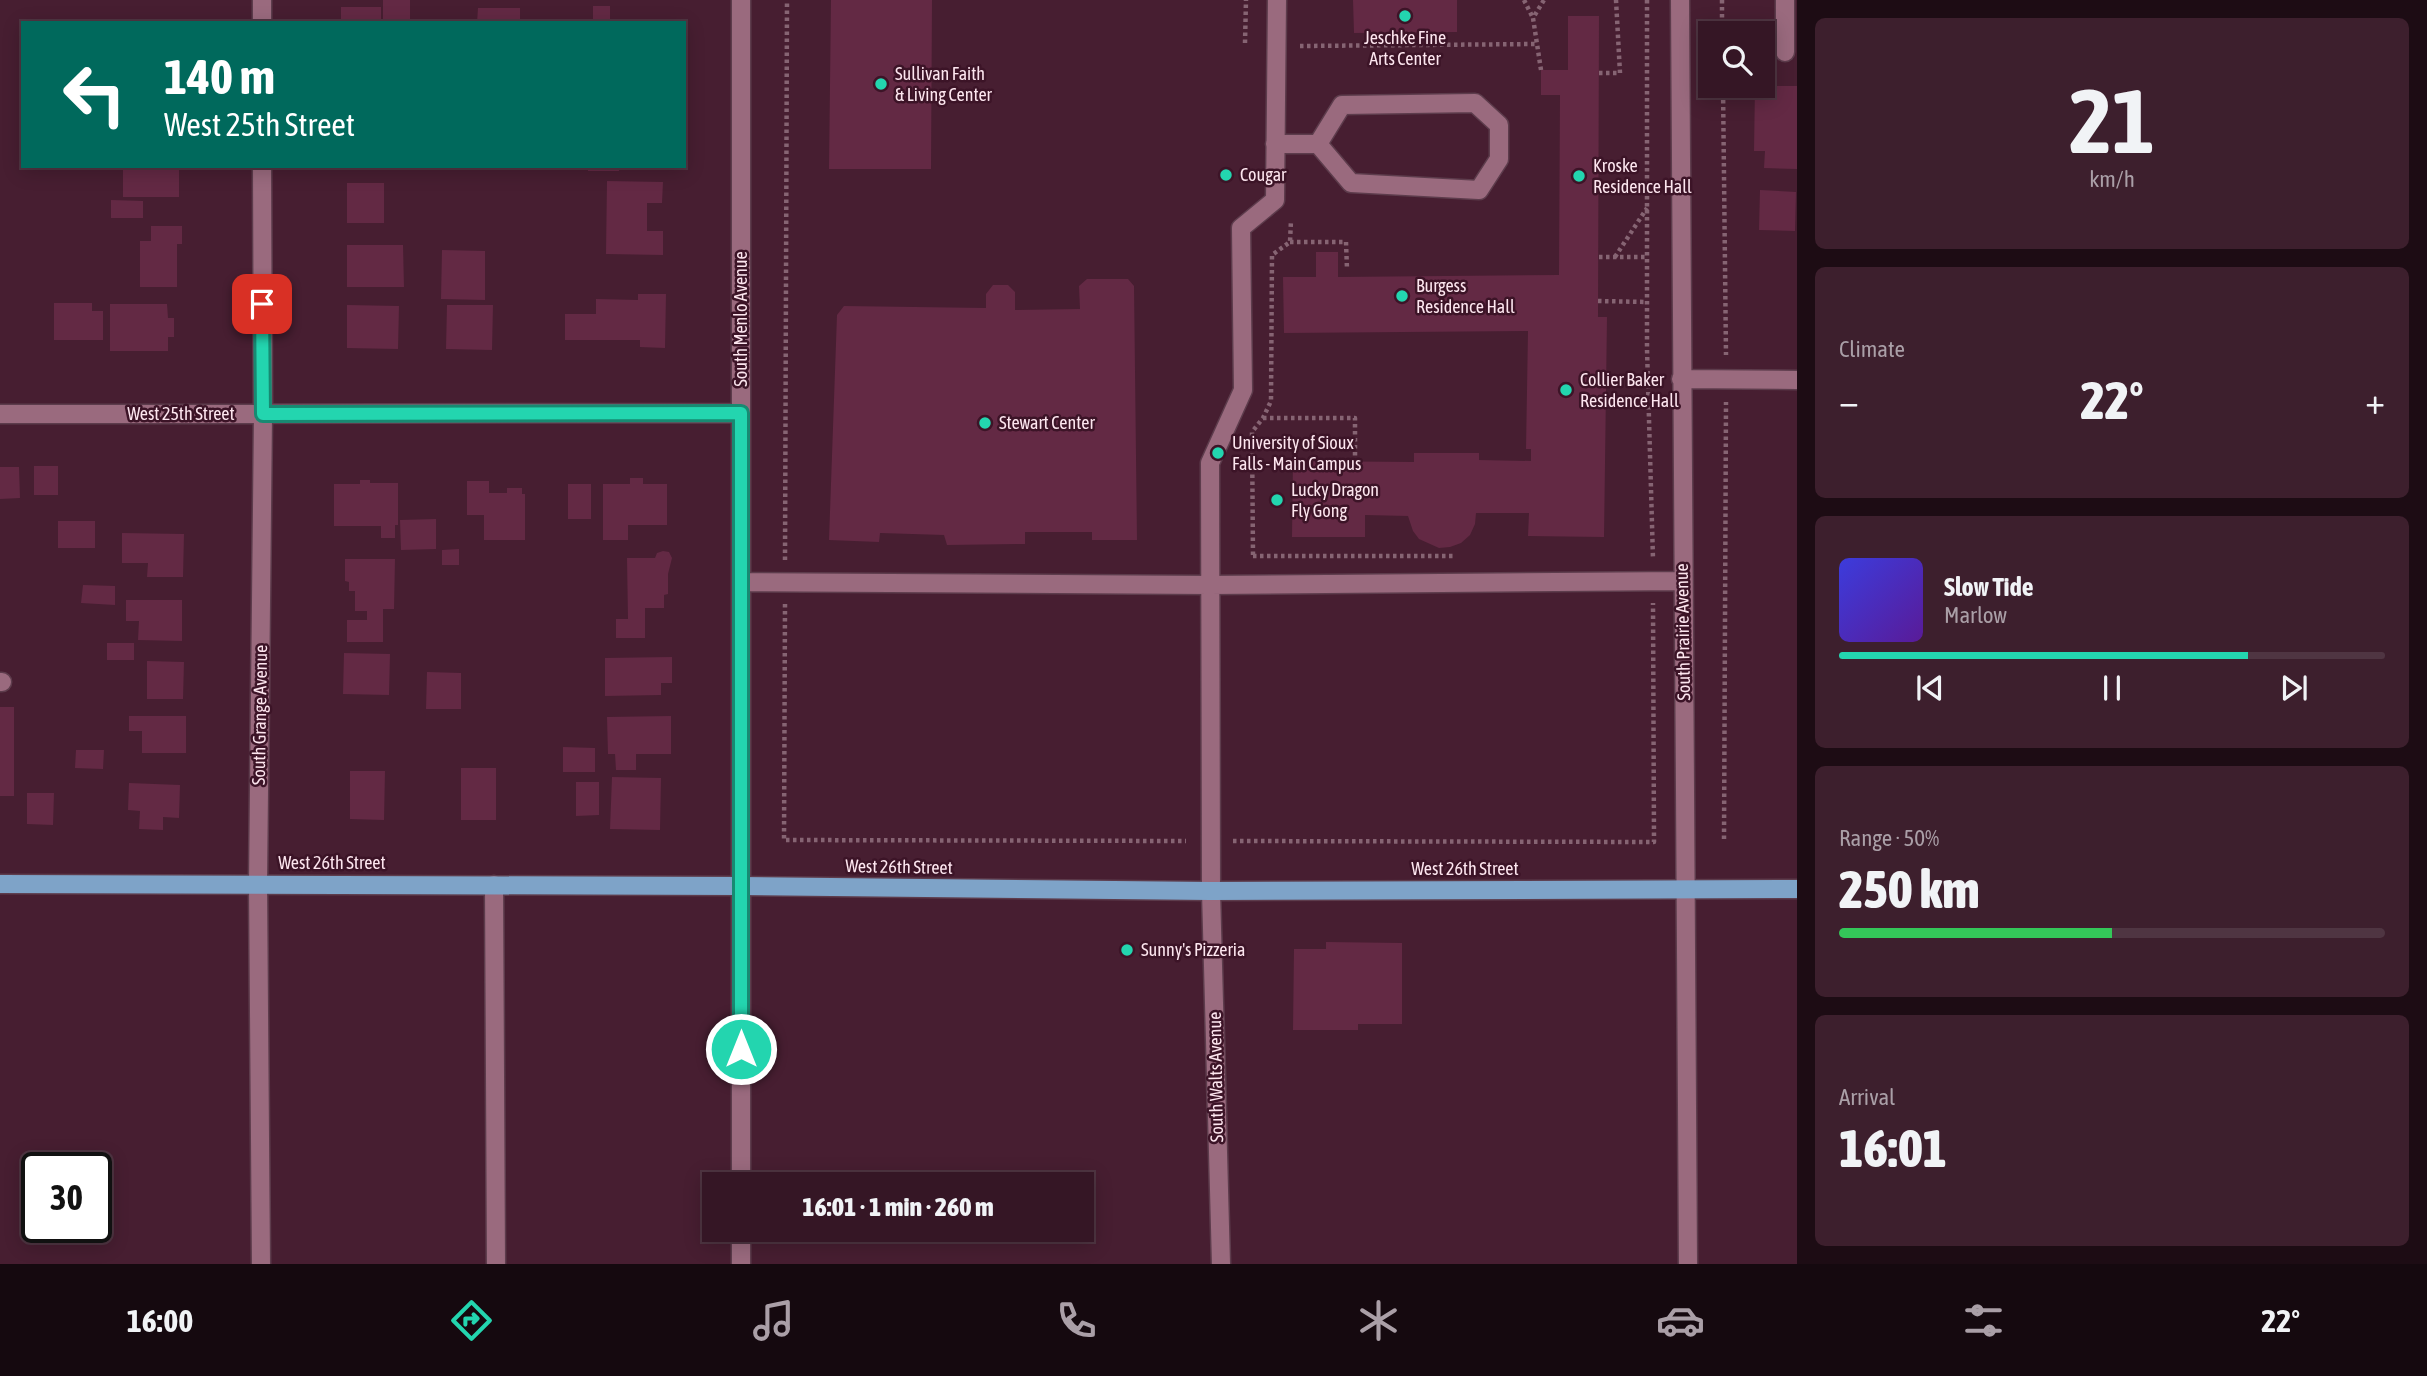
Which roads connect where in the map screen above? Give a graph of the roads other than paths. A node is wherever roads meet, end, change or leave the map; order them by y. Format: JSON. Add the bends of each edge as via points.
{"nodes":[{"id":1,"x":262,"y":0,"type":"edge"},
{"id":2,"x":741,"y":0,"type":"edge"},
{"id":3,"x":1277,"y":0,"type":"edge"},
{"id":4,"x":1680,"y":0,"type":"edge"},
{"id":5,"x":1784,"y":0,"type":"edge"},
{"id":6,"x":262,"y":21,"type":"edge"},
{"id":7,"x":1785,"y":52,"type":"dead end"},
{"id":8,"x":1275,"y":144,"type":"junction"},
{"id":9,"x":1318,"y":144,"type":"junction"},
{"id":10,"x":262,"y":168,"type":"edge"},
{"id":11,"x":1681,"y":379,"type":"junction"},
{"id":12,"x":1797,"y":380,"type":"edge"},
{"id":13,"x":741,"y":413,"type":"junction"},
{"id":14,"x":0,"y":414,"type":"edge"},
{"id":15,"x":263,"y":414,"type":"junction"},
{"id":16,"x":1683,"y":580,"type":"junction"},
{"id":17,"x":741,"y":582,"type":"junction"},
{"id":18,"x":1210,"y":585,"type":"junction"},
{"id":19,"x":0,"y":884,"type":"edge"},
{"id":20,"x":258,"y":884,"type":"junction"},
{"id":21,"x":494,"y":885,"type":"junction"},
{"id":22,"x":741,"y":886,"type":"junction"},
{"id":23,"x":1685,"y":889,"type":"junction"},
{"id":24,"x":1797,"y":889,"type":"edge"},
{"id":25,"x":1211,"y":891,"type":"junction"},
{"id":26,"x":741,"y":1172,"type":"edge"},
{"id":27,"x":741,"y":1242,"type":"edge"},
{"id":28,"x":261,"y":1264,"type":"edge"},
{"id":29,"x":496,"y":1264,"type":"edge"},
{"id":30,"x":741,"y":1264,"type":"edge"},
{"id":31,"x":1221,"y":1264,"type":"edge"},
{"id":32,"x":1688,"y":1264,"type":"edge"}],
"edges":[{"from":1,"to":6,"type":"street"},
{"from":2,"to":13,"type":"street","name":"South Menlo Avenue"},
{"from":3,"to":8,"type":"street"},
{"from":4,"to":11,"type":"street","name":"South Prairie Avenue"},
{"from":5,"to":7,"type":"street"},
{"from":8,"to":9,"type":"street"},
{"from":8,"to":18,"type":"street","name":"South Walts Avenue","via":[[1275,200],[1241,228],[1243,390],[1210,463]]},
{"from":9,"to":9,"type":"street","via":[[1342,105],[1475,103],[1499,125],[1499,159],[1479,190],[1351,183]]},
{"from":10,"to":15,"type":"street","name":"South Grange Avenue"},
{"from":11,"to":12,"type":"street"},
{"from":11,"to":16,"type":"street","name":"South Prairie Avenue"},
{"from":13,"to":15,"type":"street","name":"West 25th Street"},
{"from":13,"to":17,"type":"street","name":"South Menlo Avenue"},
{"from":14,"to":15,"type":"street","name":"West 25th Street"},
{"from":15,"to":20,"type":"street","name":"South Grange Avenue"},
{"from":16,"to":18,"type":"street"},
{"from":16,"to":23,"type":"street","name":"South Prairie Avenue"},
{"from":17,"to":18,"type":"street"},
{"from":17,"to":22,"type":"street","name":"South Menlo Avenue"},
{"from":18,"to":25,"type":"street","name":"South Walts Avenue"},
{"from":19,"to":20,"type":"main road","name":"West 26th Street"},
{"from":20,"to":21,"type":"main road","name":"West 26th Street"},
{"from":20,"to":28,"type":"street","name":"South Grange Avenue"},
{"from":21,"to":22,"type":"main road","name":"West 26th Street"},
{"from":21,"to":29,"type":"street"},
{"from":22,"to":25,"type":"main road","name":"West 26th Street"},
{"from":22,"to":26,"type":"street","name":"South Menlo Avenue"},
{"from":23,"to":24,"type":"main road","name":"West 26th Street"},
{"from":23,"to":25,"type":"main road","name":"West 26th Street"},
{"from":23,"to":32,"type":"street","name":"South Prairie Avenue"},
{"from":25,"to":31,"type":"street","name":"South Walts Avenue"},
{"from":27,"to":30,"type":"street"}]}
